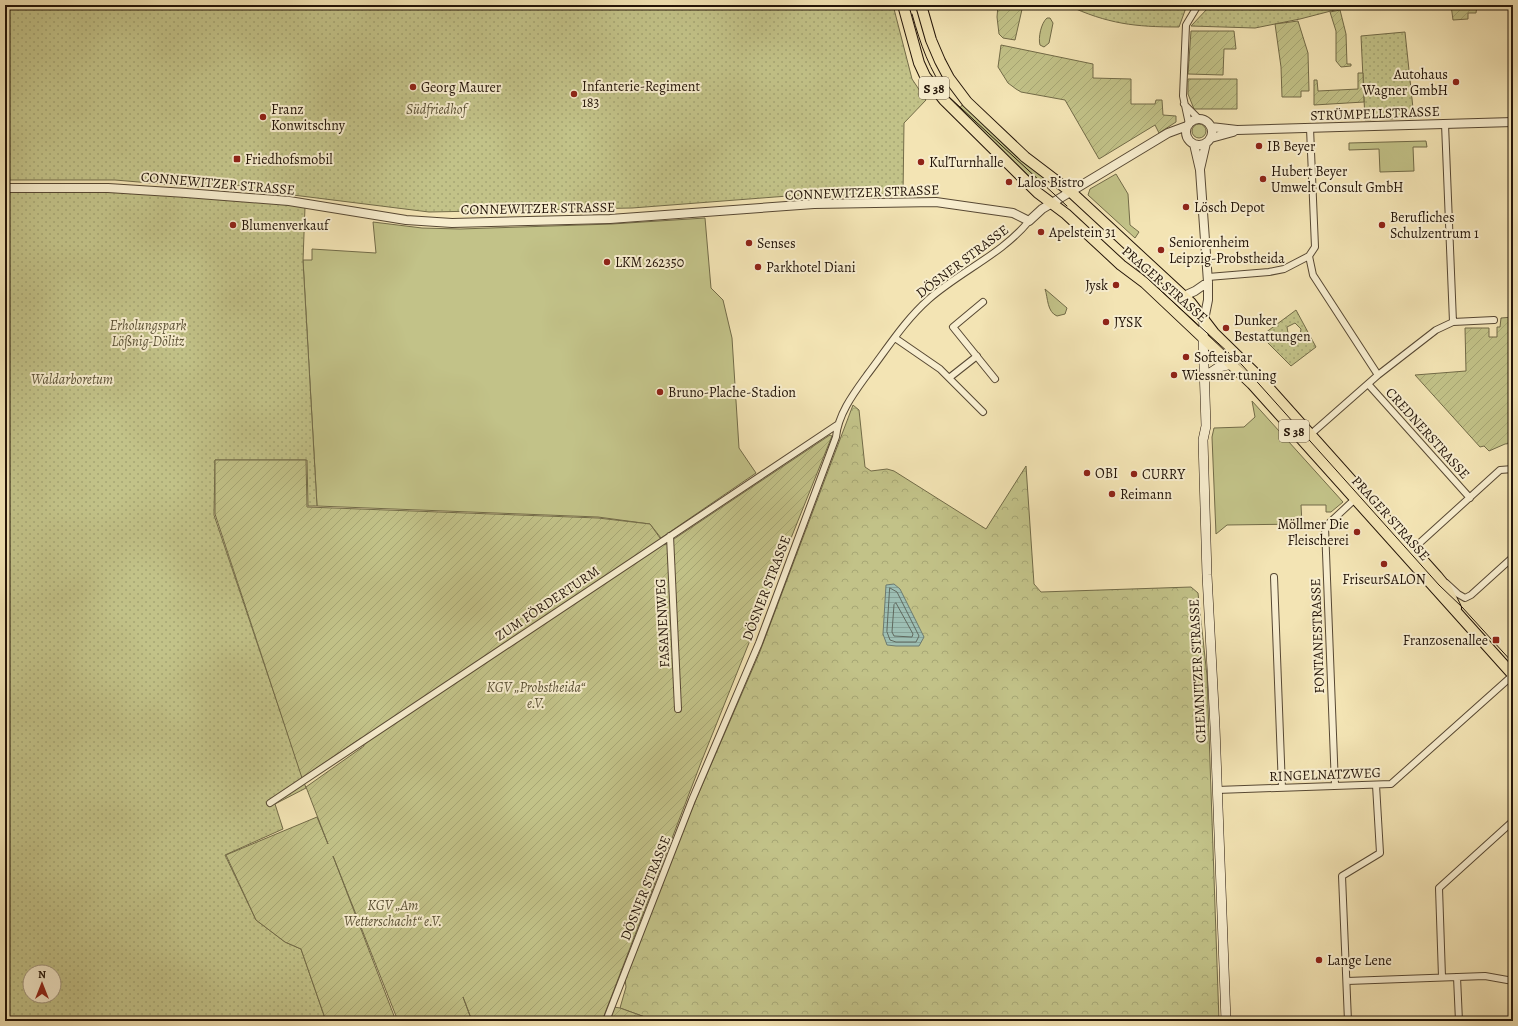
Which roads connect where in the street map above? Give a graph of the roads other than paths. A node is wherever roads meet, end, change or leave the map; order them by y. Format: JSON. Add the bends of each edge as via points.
{"nodes":[{"id":1,"x":903,"y":5,"type":"edge"},
{"id":2,"x":922,"y":5,"type":"edge"},
{"id":3,"x":1198,"y":5,"type":"edge"},
{"id":4,"x":1184,"y":104,"type":"junction"},
{"id":5,"x":1200,"y":119,"type":"junction"},
{"id":6,"x":1513,"y":122,"type":"edge"},
{"id":7,"x":1445,"y":124,"type":"junction"},
{"id":8,"x":1188,"y":125,"type":"junction"},
{"id":9,"x":1211,"y":127,"type":"junction"},
{"id":10,"x":1310,"y":128,"type":"junction"},
{"id":11,"x":1237,"y":130,"type":"junction"},
{"id":12,"x":1168,"y":133,"type":"junction"},
{"id":13,"x":1187,"y":137,"type":"junction"},
{"id":14,"x":1208,"y":140,"type":"junction"},
{"id":15,"x":1194,"y":144,"type":"junction"},
{"id":16,"x":1200,"y":170,"type":"junction"},
{"id":17,"x":5,"y":188,"type":"edge"},
{"id":18,"x":1067,"y":195,"type":"junction"},
{"id":19,"x":1052,"y":203,"type":"junction"},
{"id":20,"x":1029,"y":221,"type":"junction"},
{"id":21,"x":1309,"y":256,"type":"junction"},
{"id":22,"x":1208,"y":279,"type":"junction"},
{"id":23,"x":1184,"y":296,"type":"junction"},
{"id":24,"x":983,"y":302,"type":"dead end"},
{"id":25,"x":1204,"y":320,"type":"junction"},
{"id":26,"x":1494,"y":320,"type":"dead end"},
{"id":27,"x":1453,"y":322,"type":"junction"},
{"id":28,"x":1203,"y":336,"type":"junction"},
{"id":29,"x":896,"y":338,"type":"junction"},
{"id":30,"x":977,"y":356,"type":"junction"},
{"id":31,"x":1232,"y":364,"type":"junction"},
{"id":32,"x":1378,"y":376,"type":"junction"},
{"id":33,"x":1204,"y":377,"type":"junction"},
{"id":34,"x":949,"y":378,"type":"junction"},
{"id":35,"x":995,"y":379,"type":"dead end"},
{"id":36,"x":1368,"y":384,"type":"junction"},
{"id":37,"x":982,"y":412,"type":"dead end"},
{"id":38,"x":837,"y":425,"type":"junction"},
{"id":39,"x":1311,"y":434,"type":"junction"},
{"id":40,"x":1513,"y":469,"type":"edge"},
{"id":41,"x":1355,"y":498,"type":"junction"},
{"id":42,"x":1470,"y":498,"type":"junction"},
{"id":43,"x":670,"y":536,"type":"junction"},
{"id":44,"x":1413,"y":548,"type":"junction"},
{"id":45,"x":1513,"y":557,"type":"edge"},
{"id":46,"x":1437,"y":576,"type":"junction"},
{"id":47,"x":1274,"y":577,"type":"dead end"},
{"id":48,"x":1458,"y":613,"type":"junction"},
{"id":49,"x":1513,"y":675,"type":"edge"},
{"id":50,"x":678,"y":709,"type":"dead end"},
{"id":51,"x":1376,"y":785,"type":"junction"},
{"id":52,"x":1335,"y":786,"type":"junction"},
{"id":53,"x":1282,"y":788,"type":"junction"},
{"id":54,"x":1217,"y":790,"type":"junction"},
{"id":55,"x":270,"y":803,"type":"dead end"},
{"id":56,"x":1513,"y":822,"type":"edge"},
{"id":57,"x":1457,"y":976,"type":"junction"},
{"id":58,"x":1442,"y":977,"type":"junction"},
{"id":59,"x":1346,"y":981,"type":"junction"},
{"id":60,"x":1513,"y":981,"type":"edge"},
{"id":61,"x":606,"y":1021,"type":"edge"},
{"id":62,"x":1226,"y":1021,"type":"edge"},
{"id":63,"x":1348,"y":1021,"type":"edge"},
{"id":64,"x":1459,"y":1021,"type":"edge"}],
"edges":[{"from":1,"to":19,"type":"main road","name":"PRAGER STRASSE","number":"S 38","via":[[919,63],[934,88],[998,155]]},
{"from":2,"to":18,"type":"main road","name":"PRAGER STRASSE","number":"S 38","via":[[931,40],[940,61],[967,102]]},
{"from":3,"to":4,"type":"street","via":[[1186,25]]},
{"from":4,"to":5,"type":"street"},
{"from":4,"to":8,"type":"street"},
{"from":5,"to":8,"type":"street"},
{"from":5,"to":9,"type":"street"},
{"from":6,"to":7,"type":"street","name":"STRÜMPELLSTRASSE"},
{"from":7,"to":10,"type":"street","name":"STRÜMPELLSTRASSE"},
{"from":7,"to":27,"type":"street"},
{"from":8,"to":12,"type":"street"},
{"from":8,"to":13,"type":"street"},
{"from":9,"to":11,"type":"street","name":"STRÜMPELLSTRASSE"},
{"from":9,"to":14,"type":"street"},
{"from":10,"to":11,"type":"street","name":"STRÜMPELLSTRASSE"},
{"from":10,"to":21,"type":"street","name":"CREDNERSTRASSE","via":[[1315,247]]},
{"from":11,"to":14,"type":"street","name":"STRÜMPELLSTRASSE"},
{"from":12,"to":13,"type":"street"},
{"from":12,"to":18,"type":"street"},
{"from":13,"to":15,"type":"street"},
{"from":14,"to":15,"type":"street"},
{"from":14,"to":16,"type":"street"},
{"from":15,"to":16,"type":"street"},
{"from":16,"to":22,"type":"street"},
{"from":17,"to":20,"type":"street","name":"CONNEWITZER STRASSE","via":[[108,188],[186,193],[289,202],[406,220],[452,223],[610,219],[814,204],[936,202],[1013,213]]},
{"from":18,"to":19,"type":"street"},
{"from":18,"to":23,"type":"main road","name":"PRAGER STRASSE","number":"S 38"},
{"from":19,"to":20,"type":"street","via":[[1042,208]]},
{"from":19,"to":28,"type":"main road","name":"PRAGER STRASSE","number":"S 38"},
{"from":20,"to":29,"type":"street","name":"DÖSNER STRASSE","via":[[1016,238],[929,299],[906,322]]},
{"from":21,"to":22,"type":"street","via":[[1284,269]]},
{"from":21,"to":32,"type":"street","name":"CREDNERSTRASSE","via":[[1313,275],[1319,286]]},
{"from":22,"to":23,"type":"street","via":[[1195,291]]},
{"from":22,"to":25,"type":"street","via":[[1208,300]]},
{"from":23,"to":25,"type":"main road","name":"PRAGER STRASSE","number":"S 38"},
{"from":24,"to":30,"type":"street","via":[[953,327]]},
{"from":25,"to":28,"type":"main road","name":"CHEMNITZER STRASSE"},
{"from":25,"to":39,"type":"main road","name":"PRAGER STRASSE","number":"S 38"},
{"from":26,"to":27,"type":"street"},
{"from":27,"to":32,"type":"street","via":[[1424,338]]},
{"from":28,"to":31,"type":"main road","name":"PRAGER STRASSE","number":"S 38"},
{"from":28,"to":33,"type":"main road","name":"CHEMNITZER STRASSE"},
{"from":29,"to":34,"type":"street"},
{"from":29,"to":38,"type":"street","name":"DÖSNER STRASSE","via":[[852,396]]},
{"from":30,"to":34,"type":"street"},
{"from":30,"to":35,"type":"street"},
{"from":31,"to":33,"type":"main road","via":[[1219,367]]},
{"from":31,"to":41,"type":"main road","name":"PRAGER STRASSE","number":"S 38"},
{"from":32,"to":36,"type":"street"},
{"from":33,"to":54,"type":"main road","name":"CHEMNITZER STRASSE","via":[[1206,568]]},
{"from":34,"to":37,"type":"street"},
{"from":36,"to":39,"type":"street"},
{"from":36,"to":42,"type":"street","name":"CREDNERSTRASSE"},
{"from":38,"to":43,"type":"street","name":"ZUM FÖRDERTURM"},
{"from":38,"to":61,"type":"street","name":"DÖSNER STRASSE","via":[[836,437],[759,643],[692,800]]},
{"from":39,"to":44,"type":"main road","name":"PRAGER STRASSE"},
{"from":40,"to":42,"type":"street","via":[[1500,470]]},
{"from":41,"to":48,"type":"main road","name":"PRAGER STRASSE"},
{"from":41,"to":52,"type":"street","name":"FONTANESTRASSE","via":[[1325,527]]},
{"from":42,"to":44,"type":"street"},
{"from":43,"to":50,"type":"street","name":"FASANENWEG"},
{"from":43,"to":55,"type":"street","name":"ZUM FÖRDERTURM"},
{"from":44,"to":46,"type":"main road","name":"PRAGER STRASSE"},
{"from":45,"to":46,"type":"street","via":[[1465,598]]},
{"from":46,"to":48,"type":"main road","name":"PRAGER STRASSE","via":[[1448,591]]},
{"from":47,"to":53,"type":"street"},
{"from":48,"to":49,"type":"main road","name":"PRAGER STRASSE"},
{"from":49,"to":51,"type":"street","name":"RINGELNATZWEG","via":[[1391,784]]},
{"from":51,"to":52,"type":"street","name":"RINGELNATZWEG"},
{"from":51,"to":59,"type":"street","via":[[1380,853],[1342,876]]},
{"from":52,"to":53,"type":"street","name":"RINGELNATZWEG"},
{"from":53,"to":54,"type":"street","name":"RINGELNATZWEG"},
{"from":54,"to":62,"type":"main road","name":"CHEMNITZER STRASSE"},
{"from":56,"to":58,"type":"street","via":[[1439,888]]},
{"from":57,"to":58,"type":"street"},
{"from":57,"to":60,"type":"street","via":[[1485,976]]},
{"from":57,"to":64,"type":"street"},
{"from":58,"to":59,"type":"street"},
{"from":59,"to":63,"type":"street"}]}
